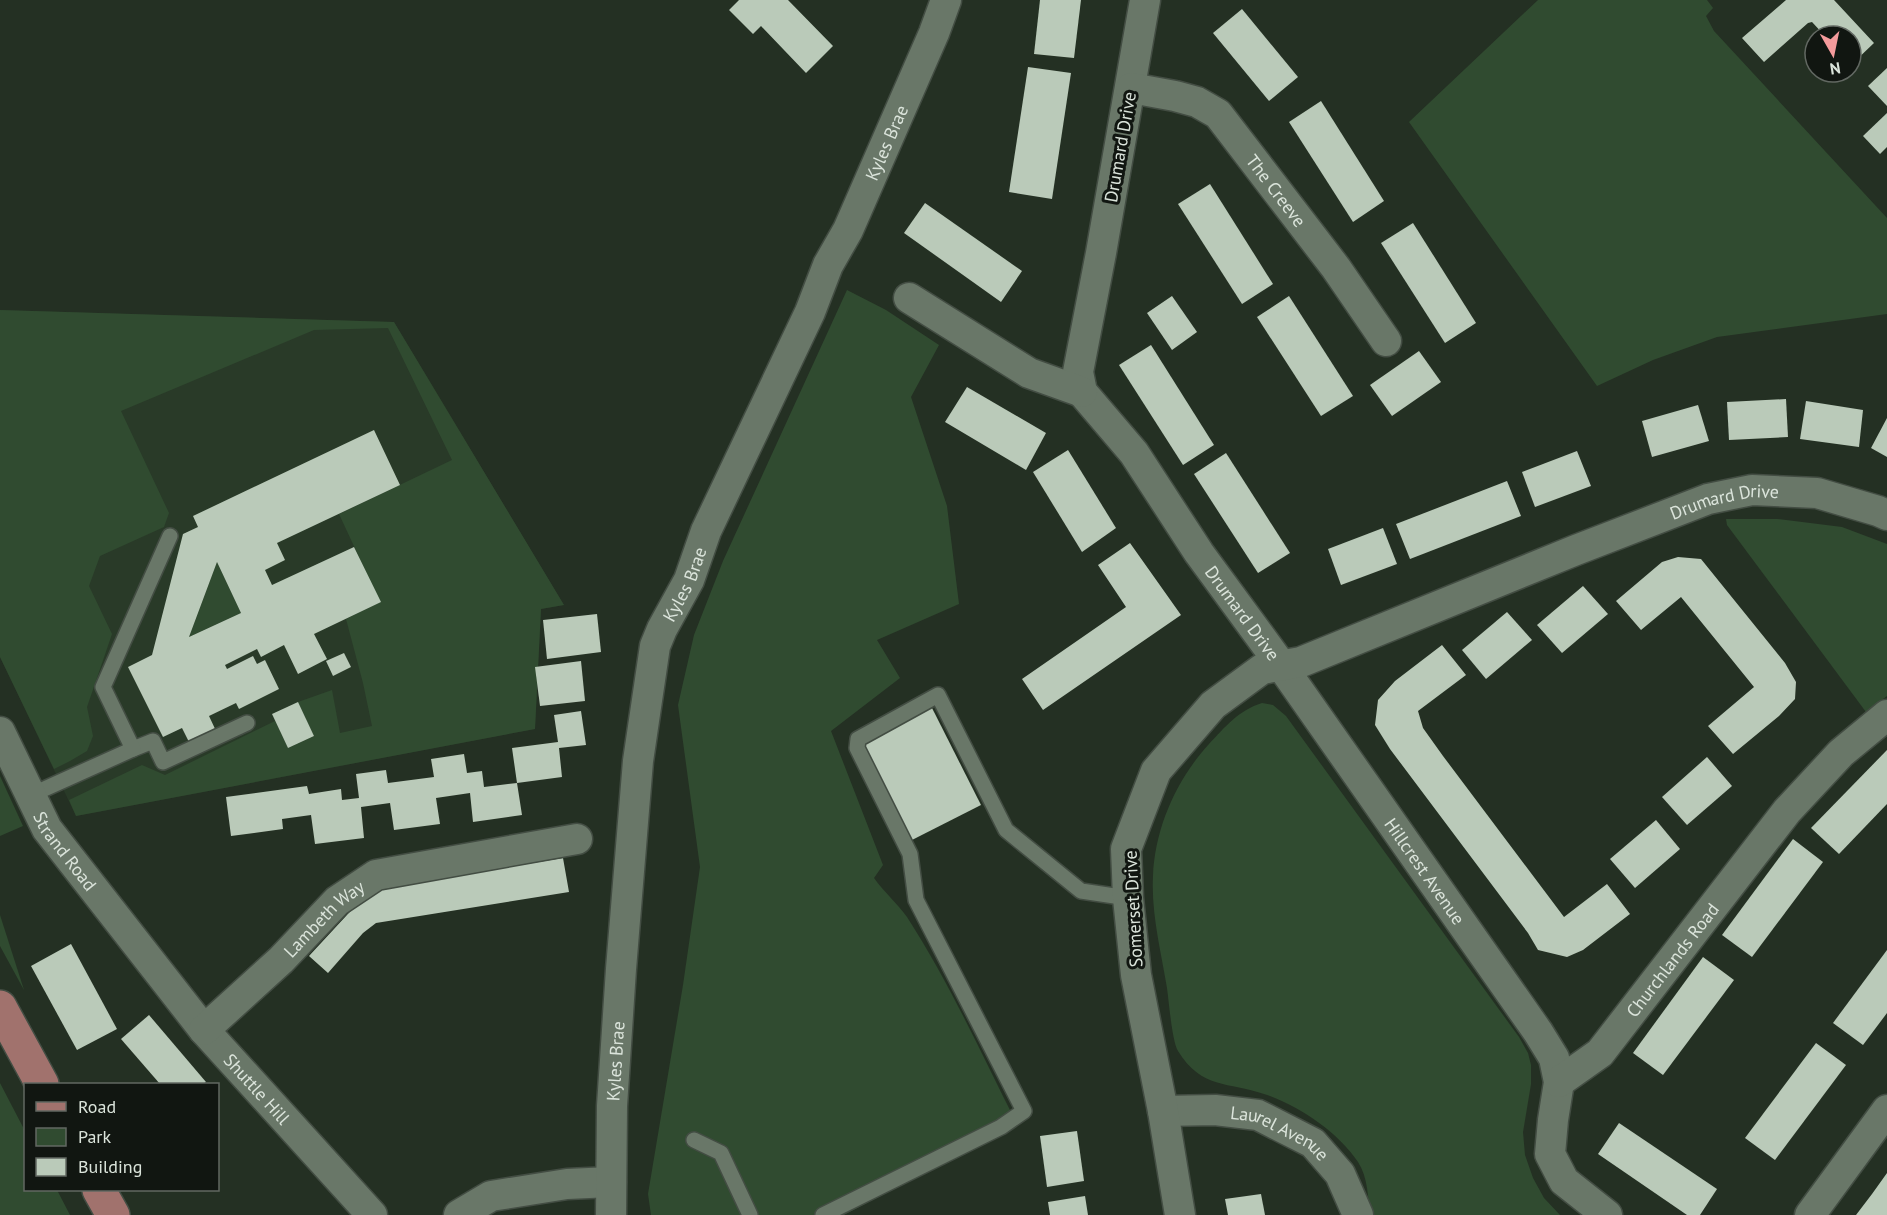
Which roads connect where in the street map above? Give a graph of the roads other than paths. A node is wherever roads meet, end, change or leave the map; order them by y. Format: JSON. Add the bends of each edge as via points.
{"nodes":[{"id":1,"x":946,"y":0,"type":"edge"},
{"id":2,"x":1145,"y":0,"type":"edge"},
{"id":3,"x":1131,"y":88,"type":"junction"},
{"id":4,"x":909,"y":298,"type":"dead end"},
{"id":5,"x":1386,"y":341,"type":"dead end"},
{"id":6,"x":1082,"y":392,"type":"junction"},
{"id":7,"x":1887,"y":515,"type":"edge"},
{"id":8,"x":170,"y":536,"type":"dead end"},
{"id":9,"x":1281,"y":665,"type":"junction"},
{"id":10,"x":1887,"y":715,"type":"edge"},
{"id":11,"x":247,"y":723,"type":"dead end"},
{"id":12,"x":0,"y":732,"type":"edge"},
{"id":13,"x":133,"y":749,"type":"junction"},
{"id":14,"x":31,"y":795,"type":"junction"},
{"id":15,"x":577,"y":839,"type":"dead end"},
{"id":16,"x":1128,"y":898,"type":"junction"},
{"id":17,"x":148,"y":960,"type":"joint"},
{"id":18,"x":0,"y":1007,"type":"edge"},
{"id":19,"x":204,"y":1030,"type":"junction"},
{"id":20,"x":1559,"y":1082,"type":"junction"},
{"id":21,"x":41,"y":1083,"type":"edge"},
{"id":22,"x":1887,"y":1110,"type":"edge"},
{"id":23,"x":1163,"y":1111,"type":"junction"},
{"id":24,"x":694,"y":1140,"type":"dead end"},
{"id":25,"x":611,"y":1182,"type":"junction"},
{"id":26,"x":100,"y":1191,"type":"edge"},
{"id":27,"x":113,"y":1215,"type":"edge"},
{"id":28,"x":372,"y":1215,"type":"edge"},
{"id":29,"x":459,"y":1215,"type":"edge"},
{"id":30,"x":610,"y":1215,"type":"edge"},
{"id":31,"x":750,"y":1215,"type":"edge"},
{"id":32,"x":823,"y":1215,"type":"edge"},
{"id":33,"x":1180,"y":1215,"type":"edge"},
{"id":34,"x":1358,"y":1215,"type":"edge"},
{"id":35,"x":1607,"y":1215,"type":"edge"},
{"id":36,"x":1810,"y":1215,"type":"edge"}],
"edges":[{"from":1,"to":25,"type":"street","name":"Kyles Brae","via":[[848,230],[828,265],[810,312],[706,531],[689,580],[655,646],[638,761],[627,891],[612,1106]]},
{"from":2,"to":3,"type":"street","name":"Drumard Drive"},
{"from":3,"to":5,"type":"street","name":"The Creeve","via":[[1197,102],[1218,114],[1336,268]]},
{"from":3,"to":6,"type":"street","name":"Drumard Drive","via":[[1078,372]]},
{"from":4,"to":6,"type":"street","via":[[1029,373]]},
{"from":6,"to":9,"type":"street","name":"Drumard Drive","via":[[1134,453],[1199,553]]},
{"from":7,"to":9,"type":"street","name":"Drumard Drive","via":[[1817,494],[1752,490],[1708,499],[1301,662]]},
{"from":8,"to":13,"type":"lane","via":[[104,687]]},
{"from":9,"to":16,"type":"street","name":"Somerset Drive","via":[[1262,669],[1213,705],[1156,771],[1126,849]]},
{"from":9,"to":20,"type":"street","name":"Hillcrest Avenue","via":[[1538,1032],[1554,1058]]},
{"from":10,"to":20,"type":"street","name":"Churchlands Road","via":[[1841,753],[1787,811],[1600,1053]]},
{"from":11,"to":13,"type":"lane","via":[[163,762],[153,741]]},
{"from":12,"to":14,"type":"street","name":"Strand Road"},
{"from":13,"to":14,"type":"lane"},
{"from":14,"to":17,"type":"street","name":"Strand Road","via":[[47,829]]},
{"from":15,"to":19,"type":"street","name":"Lambeth Way","via":[[376,875],[337,902],[282,960]]},
{"from":16,"to":23,"type":"street","name":"Somerset Drive","via":[[1136,975]]},
{"from":16,"to":32,"type":"lane","via":[[1082,891],[1006,830],[938,695],[858,739],[857,748],[910,854],[916,900],[1024,1111],[1000,1127]]},
{"from":17,"to":19,"type":"street","name":"Shuttle Hill"},
{"from":18,"to":21,"type":"main road"},
{"from":19,"to":28,"type":"street","name":"Shuttle Hill"},
{"from":20,"to":35,"type":"street","via":[[1550,1154],[1564,1181]]},
{"from":22,"to":36,"type":"street"},
{"from":23,"to":33,"type":"street","name":"Somerset Drive"},
{"from":23,"to":34,"type":"street","name":"Laurel Avenue","via":[[1215,1110],[1258,1115],[1313,1143],[1340,1174]]},
{"from":24,"to":31,"type":"lane","via":[[721,1153]]},
{"from":25,"to":29,"type":"street","via":[[567,1184],[491,1196]]},
{"from":25,"to":30,"type":"street","name":"Kyles Brae"},
{"from":26,"to":27,"type":"main road"}]}
